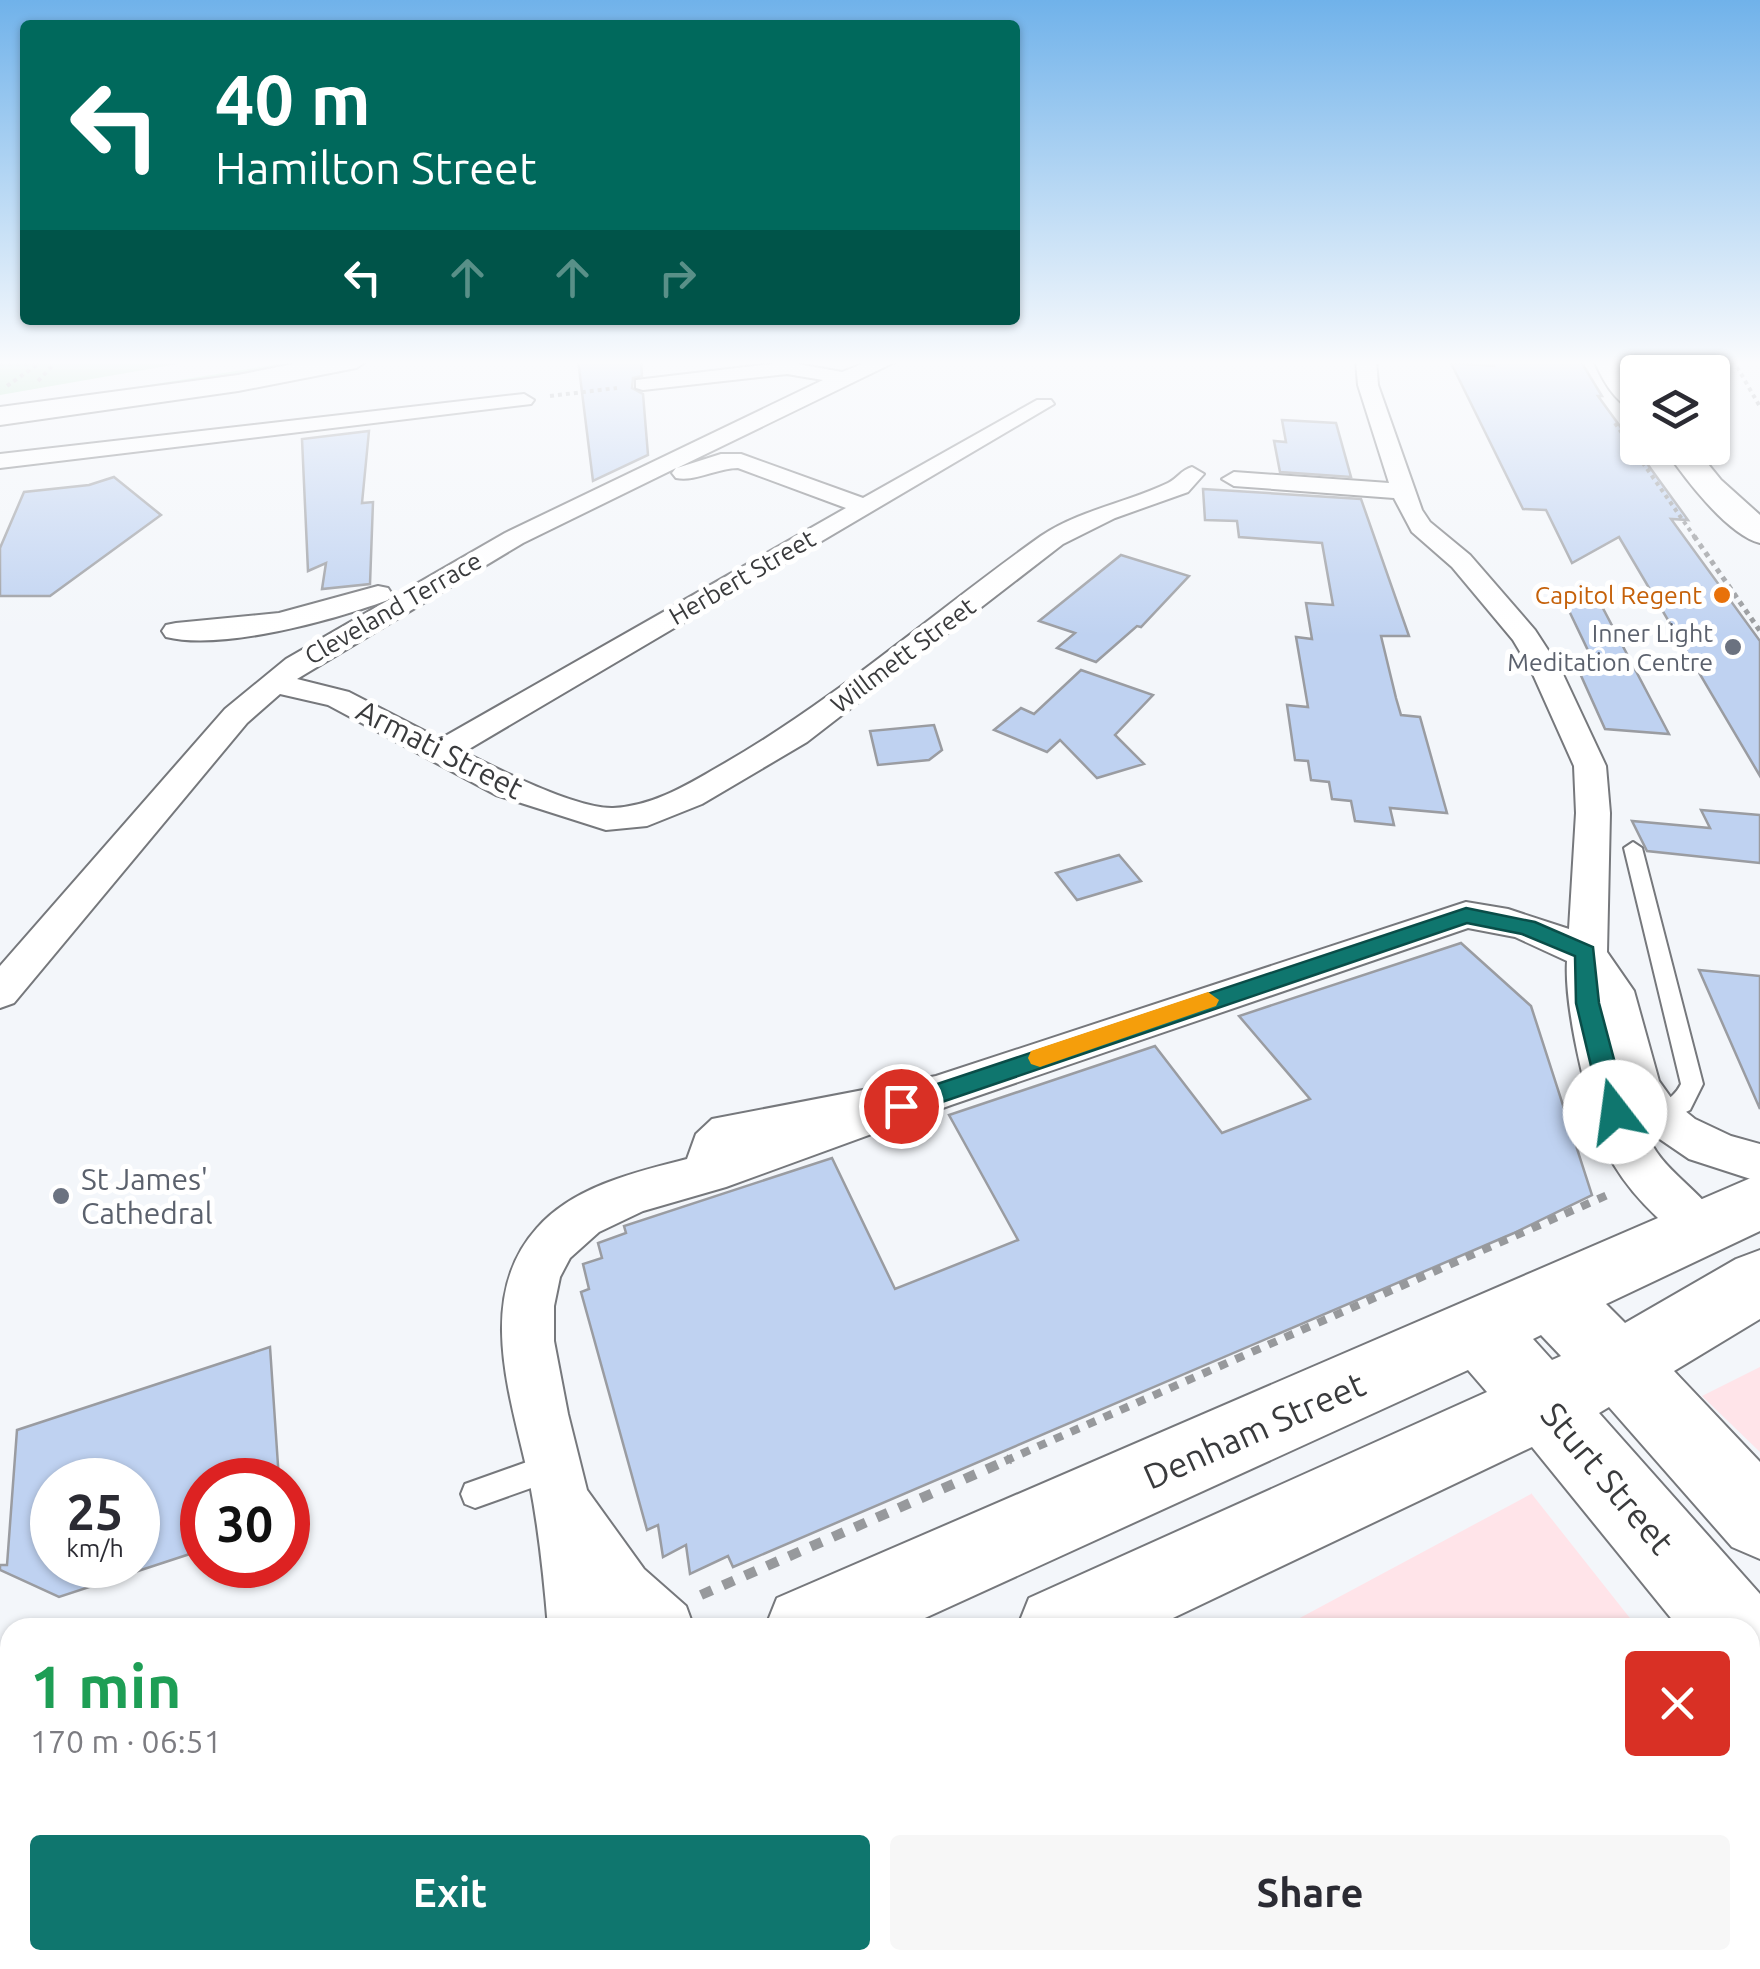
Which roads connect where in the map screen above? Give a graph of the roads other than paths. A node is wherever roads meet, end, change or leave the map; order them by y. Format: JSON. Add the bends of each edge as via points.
{"nodes":[{"id":1,"x":78,"y":452,"type":"edge"},
{"id":2,"x":690,"y":452,"type":"edge"},
{"id":3,"x":960,"y":452,"type":"edge"},
{"id":4,"x":1388,"y":452,"type":"edge"},
{"id":5,"x":0,"y":461,"type":"edge"},
{"id":6,"x":1693,"y":465,"type":"edge"},
{"id":7,"x":1192,"y":474,"type":"dead end"},
{"id":8,"x":1234,"y":479,"type":"dead end"},
{"id":9,"x":1710,"y":487,"type":"junction"},
{"id":10,"x":1400,"y":491,"type":"junction"},
{"id":11,"x":604,"y":493,"type":"junction"},
{"id":12,"x":864,"y":507,"type":"junction"},
{"id":13,"x":1760,"y":533,"type":"edge"},
{"id":14,"x":1760,"y":572,"type":"edge"},
{"id":15,"x":426,"y":586,"type":"junction"},
{"id":16,"x":176,"y":631,"type":"dead end"},
{"id":17,"x":273,"y":683,"type":"junction"},
{"id":18,"x":441,"y":752,"type":"junction"},
{"id":19,"x":606,"y":819,"type":"joint"},
{"id":20,"x":1633,"y":848,"type":"dead end"},
{"id":21,"x":1586,"y":952,"type":"junction"},
{"id":22,"x":0,"y":993,"type":"edge"},
{"id":23,"x":1615,"y":1112,"type":"junction"},
{"id":24,"x":1660,"y":1116,"type":"junction"},
{"id":25,"x":1760,"y":1163,"type":"edge"},
{"id":26,"x":1760,"y":1202,"type":"edge"},
{"id":27,"x":1699,"y":1228,"type":"junction"},
{"id":28,"x":1759,"y":1281,"type":"edge"},
{"id":29,"x":1550,"y":1297,"type":"junction"},
{"id":30,"x":1480,"y":1330,"type":"junction"},
{"id":31,"x":1619,"y":1364,"type":"junction"},
{"id":32,"x":1545,"y":1403,"type":"junction"},
{"id":33,"x":556,"y":1476,"type":"junction"},
{"id":34,"x":475,"y":1494,"type":"dead end"},
{"id":35,"x":1760,"y":1519,"type":"edge"},
{"id":36,"x":677,"y":1614,"type":"edge"},
{"id":37,"x":577,"y":1618,"type":"edge"},
{"id":38,"x":830,"y":1618,"type":"edge"},
{"id":39,"x":1080,"y":1618,"type":"edge"},
{"id":40,"x":1726,"y":1618,"type":"edge"}],
"edges":[{"from":1,"to":5,"type":"street"},
{"from":2,"to":11,"type":"street","name":"Cleveland Terrace"},
{"from":3,"to":12,"type":"street","name":"Herbert Street"},
{"from":4,"to":10,"type":"street"},
{"from":6,"to":9,"type":"main road"},
{"from":7,"to":19,"type":"street","name":"Willmett Street","via":[[1180,487],[1054,540],[781,744],[668,808]]},
{"from":8,"to":10,"type":"street"},
{"from":9,"to":13,"type":"main road"},
{"from":9,"to":14,"type":"main road","via":[[1726,528]]},
{"from":10,"to":21,"type":"street","via":[[1421,527],[1461,561],[1526,636],[1590,766]]},
{"from":11,"to":12,"type":"street","via":[[732,460]]},
{"from":11,"to":15,"type":"street","name":"Cleveland Terrace"},
{"from":12,"to":18,"type":"street","name":"Herbert Street"},
{"from":15,"to":16,"type":"street","via":[[390,590],[316,614]]},
{"from":15,"to":17,"type":"street","name":"Cleveland Terrace"},
{"from":17,"to":18,"type":"street","name":"Armati Street","via":[[326,693]]},
{"from":17,"to":22,"type":"street","name":"Cleveland Terrace","via":[[236,716]]},
{"from":18,"to":19,"type":"street","name":"Armati Street","via":[[508,788]]},
{"from":20,"to":24,"type":"lane","via":[[1692,1084],[1682,1104]]},
{"from":21,"to":23,"type":"street","via":[[1588,1003]]},
{"from":21,"to":24,"type":"street","via":[[1612,982],[1630,1060]]},
{"from":21,"to":33,"type":"street","via":[[1493,918],[1454,917],[598,1209],[545,1254],[528,1296],[525,1337]]},
{"from":23,"to":24,"type":"street"},
{"from":23,"to":27,"type":"street","via":[[1640,1168]]},
{"from":24,"to":25,"type":"street","via":[[1714,1148]]},
{"from":26,"to":27,"type":"main road","name":"Denham Street"},
{"from":27,"to":28,"type":"main road"},
{"from":27,"to":29,"type":"main road","name":"Denham Street"},
{"from":28,"to":31,"type":"main road"},
{"from":29,"to":30,"type":"main road","name":"Denham Street"},
{"from":29,"to":31,"type":"main road"},
{"from":30,"to":32,"type":"main road","name":"Sturt Street"},
{"from":30,"to":38,"type":"main road","name":"Denham Street"},
{"from":31,"to":32,"type":"main road"},
{"from":31,"to":35,"type":"main road"},
{"from":32,"to":39,"type":"main road"},
{"from":32,"to":40,"type":"main road","name":"Sturt Street"},
{"from":33,"to":34,"type":"lane"},
{"from":33,"to":36,"type":"street","via":[[594,1552],[643,1610]]},
{"from":33,"to":37,"type":"street"}]}
